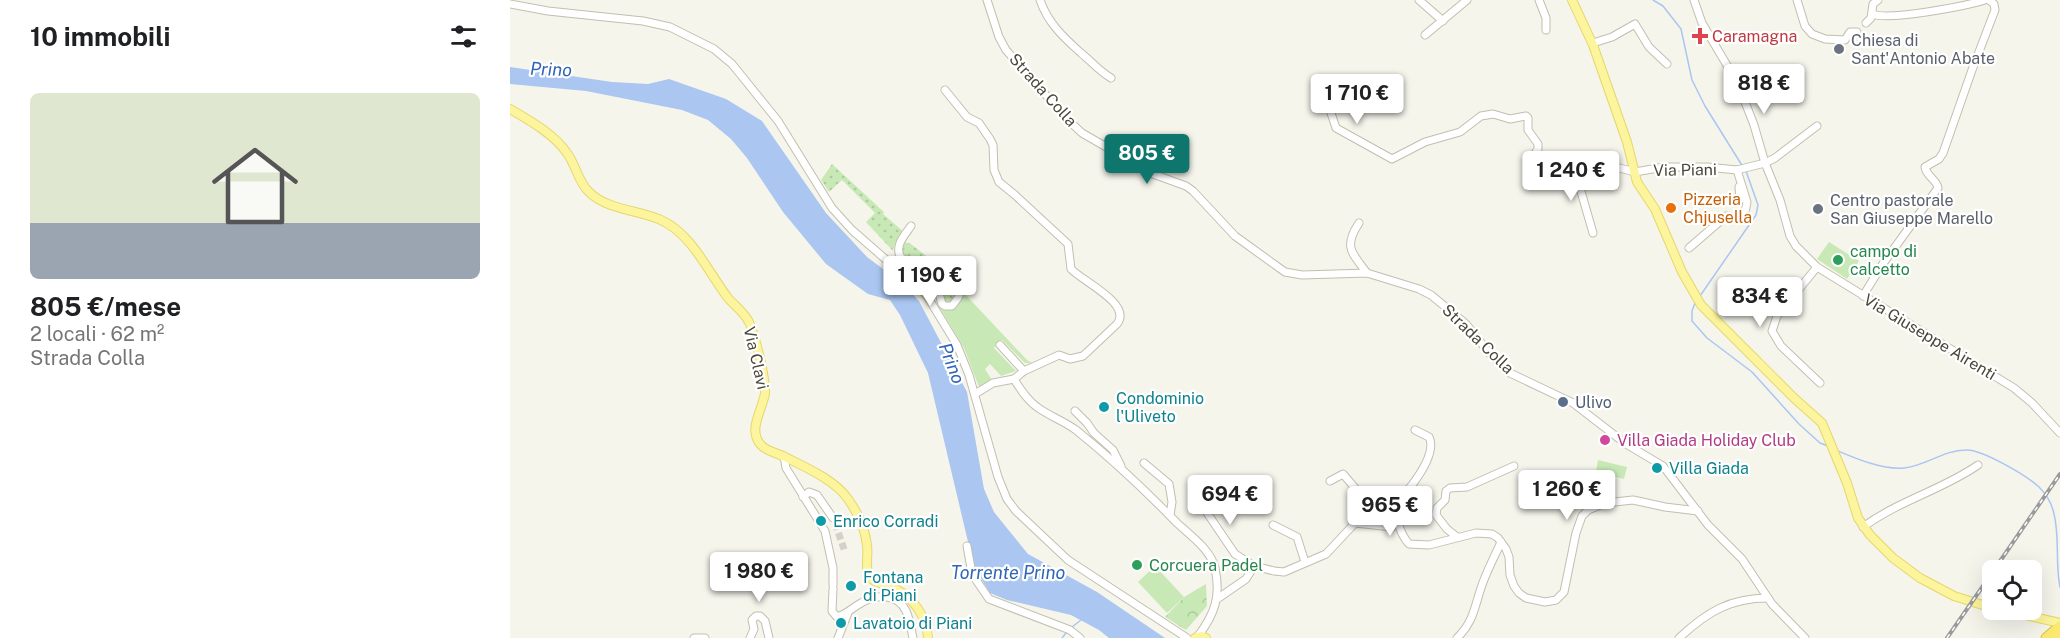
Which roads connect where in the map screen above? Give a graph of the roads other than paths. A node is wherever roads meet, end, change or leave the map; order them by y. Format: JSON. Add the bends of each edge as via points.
{"nodes":[{"id":1,"x":987,"y":0,"type":"edge"},
{"id":2,"x":1040,"y":0,"type":"edge"},
{"id":3,"x":1419,"y":0,"type":"edge"},
{"id":4,"x":1467,"y":0,"type":"edge"},
{"id":5,"x":1539,"y":0,"type":"edge"},
{"id":6,"x":1572,"y":0,"type":"edge"},
{"id":7,"x":1694,"y":0,"type":"edge"},
{"id":8,"x":1797,"y":0,"type":"edge"},
{"id":9,"x":1878,"y":0,"type":"edge"},
{"id":10,"x":1987,"y":0,"type":"edge"},
{"id":11,"x":510,"y":4,"type":"edge"},
{"id":12,"x":1873,"y":14,"type":"junction"},
{"id":13,"x":1443,"y":21,"type":"junction"},
{"id":14,"x":1546,"y":30,"type":"dead end"},
{"id":15,"x":1425,"y":35,"type":"dead end"},
{"id":16,"x":1593,"y":43,"type":"junction"},
{"id":17,"x":1666,"y":64,"type":"dead end"},
{"id":18,"x":1111,"y":78,"type":"dead end"},
{"id":19,"x":1336,"y":84,"type":"dead end"},
{"id":20,"x":945,"y":90,"type":"dead end"},
{"id":21,"x":510,"y":109,"type":"edge"},
{"id":22,"x":1817,"y":126,"type":"dead end"},
{"id":23,"x":1566,"y":162,"type":"junction"},
{"id":24,"x":1765,"y":163,"type":"junction"},
{"id":25,"x":1735,"y":170,"type":"junction"},
{"id":26,"x":1635,"y":172,"type":"junction"},
{"id":27,"x":1736,"y":201,"type":"dead end"},
{"id":28,"x":1359,"y":223,"type":"dead end"},
{"id":29,"x":911,"y":226,"type":"dead end"},
{"id":30,"x":1593,"y":233,"type":"dead end"},
{"id":31,"x":1689,"y":248,"type":"dead end"},
{"id":32,"x":941,"y":266,"type":"dead end"},
{"id":33,"x":1817,"y":267,"type":"junction"},
{"id":34,"x":929,"y":269,"type":"junction"},
{"id":35,"x":1367,"y":273,"type":"junction"},
{"id":36,"x":915,"y":282,"type":"junction"},
{"id":37,"x":1863,"y":296,"type":"junction"},
{"id":38,"x":1000,"y":345,"type":"dead end"},
{"id":39,"x":1024,"y":371,"type":"junction"},
{"id":40,"x":1014,"y":379,"type":"junction"},
{"id":41,"x":1820,"y":382,"type":"dead end"},
{"id":42,"x":975,"y":394,"type":"junction"},
{"id":43,"x":1076,"y":411,"type":"dead end"},
{"id":44,"x":1415,"y":430,"type":"dead end"},
{"id":45,"x":2060,"y":433,"type":"edge"},
{"id":46,"x":784,"y":456,"type":"junction"},
{"id":47,"x":1144,"y":463,"type":"dead end"},
{"id":48,"x":1978,"y":465,"type":"dead end"},
{"id":49,"x":1514,"y":466,"type":"dead end"},
{"id":50,"x":1122,"y":468,"type":"junction"},
{"id":51,"x":1330,"y":481,"type":"dead end"},
{"id":52,"x":1200,"y":486,"type":"dead end"},
{"id":53,"x":803,"y":497,"type":"junction"},
{"id":54,"x":1698,"y":511,"type":"junction"},
{"id":55,"x":1170,"y":515,"type":"junction"},
{"id":56,"x":834,"y":520,"type":"tunnel mouth"},
{"id":57,"x":1355,"y":522,"type":"junction"},
{"id":58,"x":1391,"y":522,"type":"dead end"},
{"id":59,"x":1273,"y":525,"type":"dead end"},
{"id":60,"x":1863,"y":527,"type":"junction"},
{"id":61,"x":1457,"y":537,"type":"junction"},
{"id":62,"x":1501,"y":542,"type":"junction"},
{"id":63,"x":967,"y":546,"type":"dead end"},
{"id":64,"x":1305,"y":561,"type":"junction"},
{"id":65,"x":1254,"y":566,"type":"junction"},
{"id":66,"x":1768,"y":598,"type":"junction"},
{"id":67,"x":1217,"y":599,"type":"junction"},
{"id":68,"x":1982,"y":605,"type":"edge"},
{"id":69,"x":848,"y":613,"type":"junction"},
{"id":70,"x":2042,"y":620,"type":"edge"},
{"id":71,"x":2060,"y":624,"type":"edge"},
{"id":72,"x":694,"y":638,"type":"edge"},
{"id":73,"x":705,"y":638,"type":"edge"},
{"id":74,"x":750,"y":638,"type":"edge"},
{"id":75,"x":769,"y":638,"type":"edge"},
{"id":76,"x":838,"y":638,"type":"edge"},
{"id":77,"x":913,"y":638,"type":"edge"},
{"id":78,"x":928,"y":638,"type":"edge"},
{"id":79,"x":1080,"y":638,"type":"edge"},
{"id":80,"x":1197,"y":638,"type":"edge"},
{"id":81,"x":1457,"y":638,"type":"edge"},
{"id":82,"x":1679,"y":638,"type":"edge"},
{"id":83,"x":1804,"y":638,"type":"edge"},
{"id":84,"x":2046,"y":638,"type":"edge"}],
"edges":[{"from":1,"to":35,"type":"street","name":"Strada Colla","via":[[1006,50],[1082,133],[1153,174],[1186,186],[1235,236],[1278,268],[1302,275]]},
{"from":2,"to":18,"type":"street","via":[[1055,29]]},
{"from":3,"to":13,"type":"street"},
{"from":4,"to":13,"type":"street"},
{"from":5,"to":14,"type":"street"},
{"from":6,"to":16,"type":"main road"},
{"from":7,"to":24,"type":"street","via":[[1702,23],[1738,84]]},
{"from":8,"to":12,"type":"street","via":[[1805,26],[1814,36],[1845,40]]},
{"from":9,"to":12,"type":"street","via":[[1872,6]]},
{"from":10,"to":12,"type":"street","via":[[1905,14]]},
{"from":10,"to":37,"type":"street","via":[[1995,10],[1943,153],[1925,167],[1938,188]]},
{"from":11,"to":36,"type":"street","via":[[644,21],[670,27],[714,49],[743,75],[778,121],[832,208],[852,230]]},
{"from":13,"to":15,"type":"street"},
{"from":16,"to":17,"type":"street","via":[[1635,24]]},
{"from":16,"to":26,"type":"main road"},
{"from":19,"to":23,"type":"street","name":"Via Piani","via":[[1331,113],[1336,128],[1392,159],[1418,145],[1460,132],[1481,116],[1493,114],[1510,119],[1528,118],[1528,130],[1538,144],[1532,163]]},
{"from":20,"to":39,"type":"street","via":[[990,139],[999,182],[1068,244],[1071,269],[1108,297],[1121,314],[1117,324],[1083,356],[1059,356]]},
{"from":21,"to":46,"type":"main road","name":"Via Clavi","via":[[560,145],[594,196],[660,219],[690,244],[749,322],[765,390],[757,439],[763,447]]},
{"from":22,"to":24,"type":"street"},
{"from":23,"to":26,"type":"street","name":"Via Piani","via":[[1584,159]]},
{"from":23,"to":30,"type":"street","via":[[1580,188]]},
{"from":24,"to":25,"type":"street","name":"Via Piani"},
{"from":24,"to":33,"type":"street","name":"Via Giuseppe Airenti","via":[[1790,236]]},
{"from":25,"to":26,"type":"street","name":"Via Piani","via":[[1665,167]]},
{"from":25,"to":27,"type":"street","name":"Via Piani","via":[[1740,201]]},
{"from":25,"to":31,"type":"street","name":"Via Piani","via":[[1747,202],[1744,217],[1726,216]]},
{"from":26,"to":60,"type":"main road","via":[[1701,305],[1822,423]]},
{"from":28,"to":35,"type":"street","via":[[1349,243]]},
{"from":29,"to":34,"type":"street","via":[[898,254]]},
{"from":32,"to":34,"type":"street","via":[[961,290],[952,306],[942,304]]},
{"from":33,"to":37,"type":"street","name":"Via Giuseppe Airenti"},
{"from":33,"to":41,"type":"street","via":[[1777,316],[1772,331],[1781,346]]},
{"from":34,"to":36,"type":"street"},
{"from":35,"to":54,"type":"street","name":"Strada Colla","via":[[1431,295],[1466,324],[1490,354],[1515,376],[1573,403],[1626,444],[1663,466]]},
{"from":36,"to":42,"type":"street","via":[[957,345]]},
{"from":37,"to":45,"type":"street","name":"Via Giuseppe Airenti","via":[[2014,388]]},
{"from":38,"to":39,"type":"street"},
{"from":39,"to":40,"type":"street"},
{"from":40,"to":42,"type":"street","via":[[993,383]]},
{"from":40,"to":50,"type":"street","via":[[1036,407],[1075,430]]},
{"from":42,"to":80,"type":"street","via":[[998,477],[1016,511],[1068,560]]},
{"from":43,"to":50,"type":"street","via":[[1113,450]]},
{"from":44,"to":61,"type":"street","via":[[1429,437],[1431,448],[1412,486],[1398,501],[1403,538],[1409,544],[1429,545]]},
{"from":46,"to":53,"type":"street","via":[[786,468]]},
{"from":46,"to":78,"type":"main road","name":"Via Clavi","via":[[845,494],[862,524],[870,577],[907,597],[924,619]]},
{"from":47,"to":55,"type":"street","via":[[1169,484]]},
{"from":48,"to":60,"type":"street"},
{"from":49,"to":61,"type":"street","via":[[1467,487],[1446,491],[1436,515]]},
{"from":50,"to":55,"type":"street"},
{"from":51,"to":57,"type":"street","via":[[1343,474],[1355,488]]},
{"from":52,"to":65,"type":"street","via":[[1197,498],[1213,524],[1235,554]]},
{"from":53,"to":56,"type":"street","via":[[809,492],[817,495]]},
{"from":53,"to":69,"type":"street","via":[[828,540],[834,615]]},
{"from":54,"to":62,"type":"street","via":[[1633,500],[1605,503],[1588,510],[1576,533],[1564,592],[1556,600],[1545,602],[1526,598],[1514,586],[1509,556]]},
{"from":54,"to":66,"type":"street","name":"Strada Colla","via":[[1742,559]]},
{"from":55,"to":67,"type":"street","via":[[1207,552],[1215,567]]},
{"from":57,"to":58,"type":"street","via":[[1392,527]]},
{"from":57,"to":64,"type":"street","via":[[1326,554]]},
{"from":59,"to":64,"type":"street","via":[[1297,537]]},
{"from":60,"to":68,"type":"main road","via":[[1909,570],[1954,596]]},
{"from":61,"to":62,"type":"street","via":[[1484,533]]},
{"from":62,"to":81,"type":"street","via":[[1472,620]]},
{"from":63,"to":79,"type":"street","via":[[972,574],[989,599],[1065,628]]},
{"from":64,"to":65,"type":"street","via":[[1284,572]]},
{"from":65,"to":67,"type":"street","via":[[1246,579]]},
{"from":66,"to":82,"type":"street","via":[[1741,599],[1719,608]]},
{"from":66,"to":83,"type":"street","name":"Strada Colla"},
{"from":67,"to":80,"type":"street","via":[[1208,624]]},
{"from":69,"to":76,"type":"street"},
{"from":69,"to":77,"type":"street","via":[[863,602],[892,598],[904,608]]},
{"from":70,"to":71,"type":"main road"},
{"from":71,"to":84,"type":"highway"},
{"from":72,"to":73,"type":"street"},
{"from":74,"to":75,"type":"street","via":[[752,620],[760,616]]}]}
